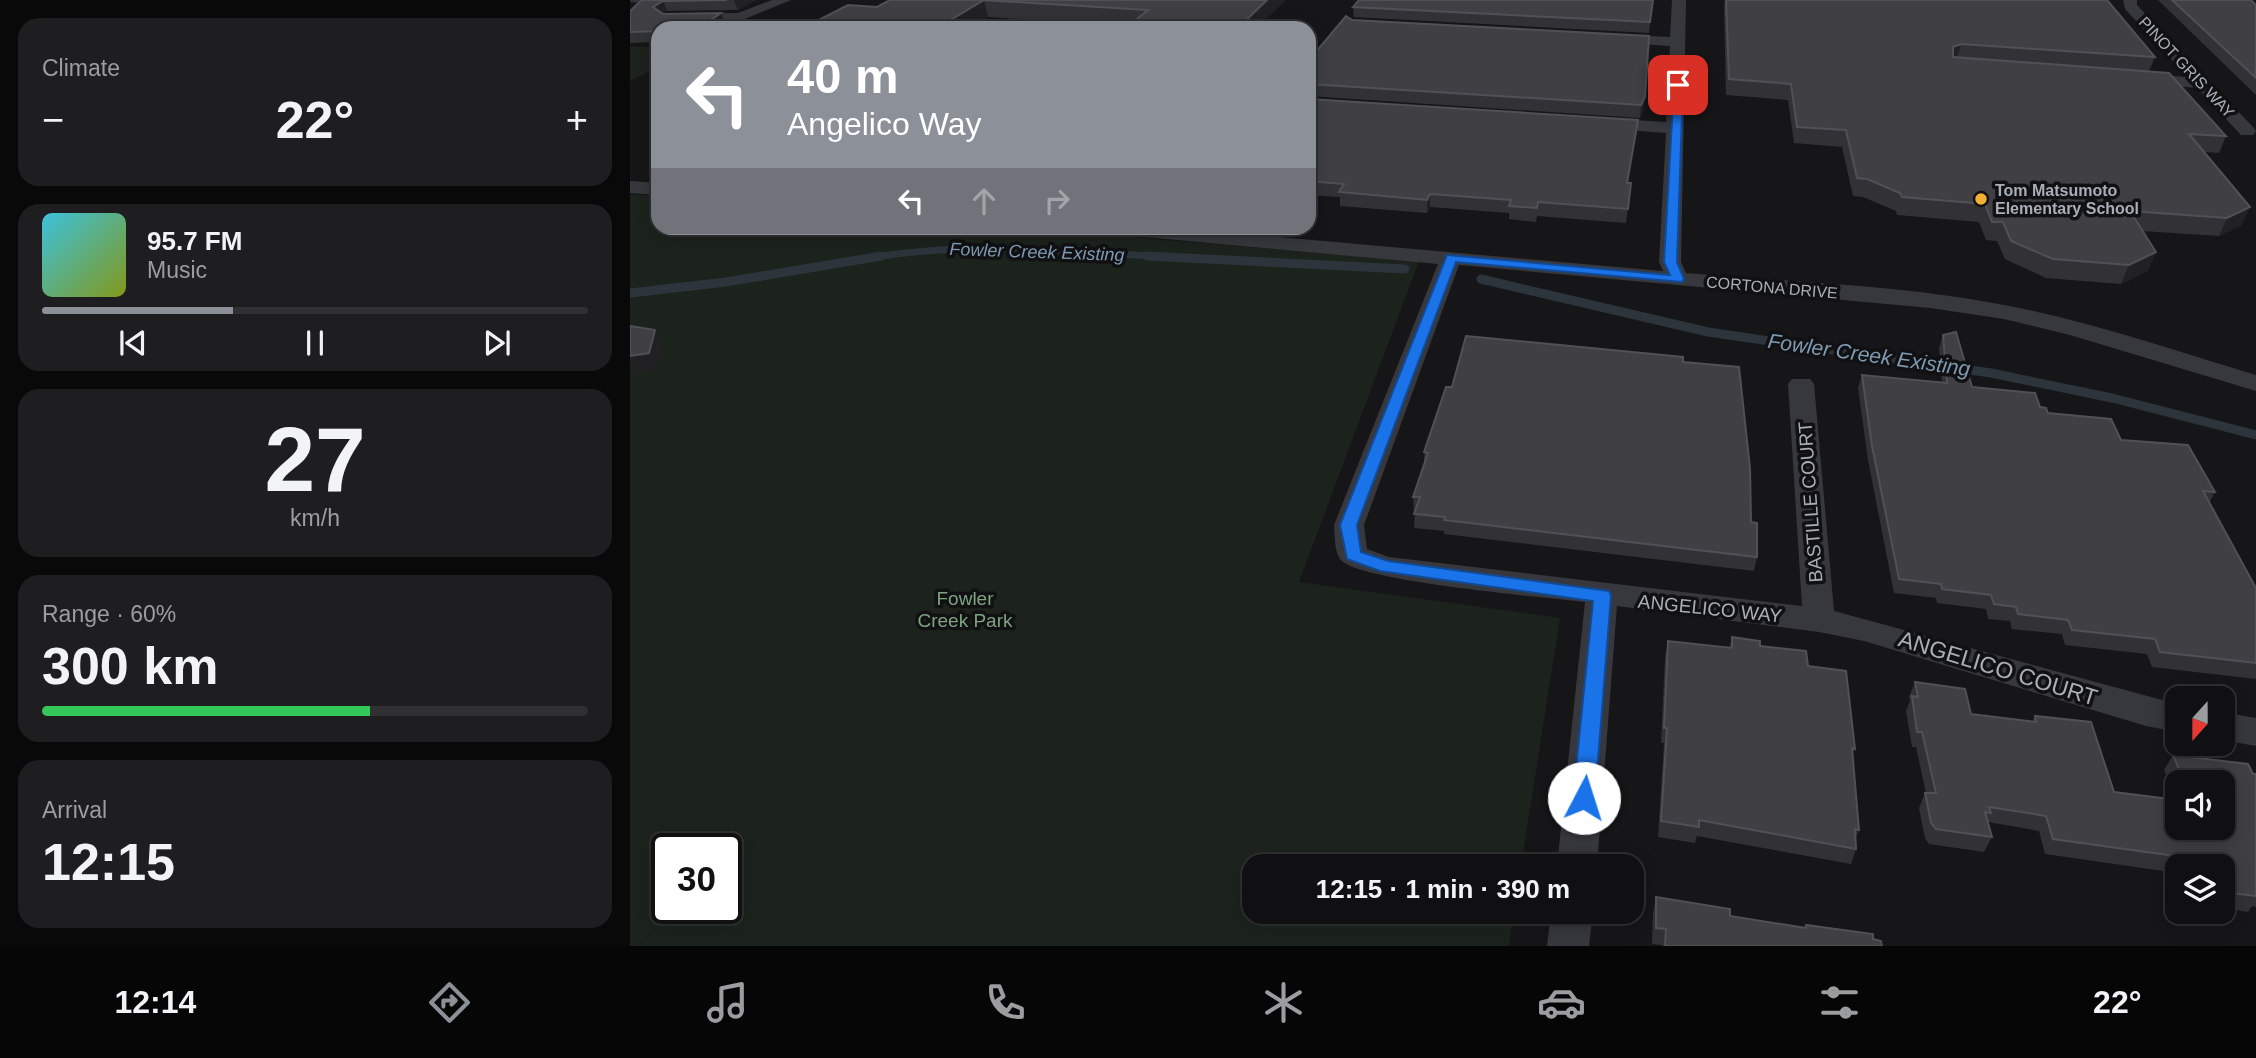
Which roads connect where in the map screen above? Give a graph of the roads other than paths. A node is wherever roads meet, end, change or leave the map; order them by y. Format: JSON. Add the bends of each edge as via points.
{"nodes":[{"id":1,"x":784,"y":0,"type":"edge"},
{"id":2,"x":1679,"y":0,"type":"edge"},
{"id":3,"x":2126,"y":4,"type":"edge"},
{"id":4,"x":667,"y":18,"type":"edge"},
{"id":5,"x":1598,"y":38,"type":"edge"},
{"id":6,"x":1680,"y":42,"type":"junction"},
{"id":7,"x":2120,"y":78,"type":"edge"},
{"id":8,"x":2201,"y":83,"type":"junction"},
{"id":9,"x":1582,"y":122,"type":"edge"},
{"id":10,"x":1677,"y":128,"type":"junction"},
{"id":11,"x":2247,"y":131,"type":"dead end"},
{"id":12,"x":630,"y":187,"type":"edge"},
{"id":13,"x":651,"y":188,"type":"edge"},
{"id":14,"x":1191,"y":235,"type":"edge"},
{"id":15,"x":1451,"y":258,"type":"junction"},
{"id":16,"x":1678,"y":279,"type":"junction"},
{"id":17,"x":2256,"y":383,"type":"edge"},
{"id":18,"x":1801,"y":384,"type":"dead end"},
{"id":19,"x":1602,"y":596,"type":"junction"},
{"id":20,"x":1819,"y":620,"type":"junction"},
{"id":21,"x":2165,"y":716,"type":"edge"},
{"id":22,"x":2235,"y":728,"type":"edge"},
{"id":23,"x":2256,"y":732,"type":"edge"},
{"id":24,"x":1578,"y":854,"type":"edge"},
{"id":25,"x":1571,"y":924,"type":"edge"},
{"id":26,"x":1568,"y":946,"type":"edge"}],
"edges":[{"from":1,"to":4,"type":"street","via":[[740,17]]},
{"from":2,"to":6,"type":"street"},
{"from":3,"to":8,"type":"street","name":"PINOT GRIS WAY"},
{"from":5,"to":6,"type":"street"},
{"from":6,"to":10,"type":"street"},
{"from":7,"to":8,"type":"street"},
{"from":8,"to":11,"type":"street","name":"PINOT GRIS WAY"},
{"from":9,"to":10,"type":"street"},
{"from":10,"to":16,"type":"street","via":[[1670,262]]},
{"from":12,"to":13,"type":"street"},
{"from":14,"to":15,"type":"street","name":"CORTONA DRIVE"},
{"from":15,"to":16,"type":"street","name":"CORTONA DRIVE"},
{"from":15,"to":19,"type":"street","name":"ANGELICO WAY","via":[[1349,525],[1353,555],[1386,567]]},
{"from":16,"to":17,"type":"street","name":"CORTONA DRIVE","via":[[2004,312]]},
{"from":18,"to":20,"type":"street","name":"BASTILLE COURT"},
{"from":19,"to":20,"type":"street","name":"ANGELICO WAY"},
{"from":19,"to":24,"type":"street"},
{"from":20,"to":21,"type":"street","name":"ANGELICO COURT","via":[[1896,637]]},
{"from":22,"to":23,"type":"street"},
{"from":25,"to":26,"type":"street"}]}
